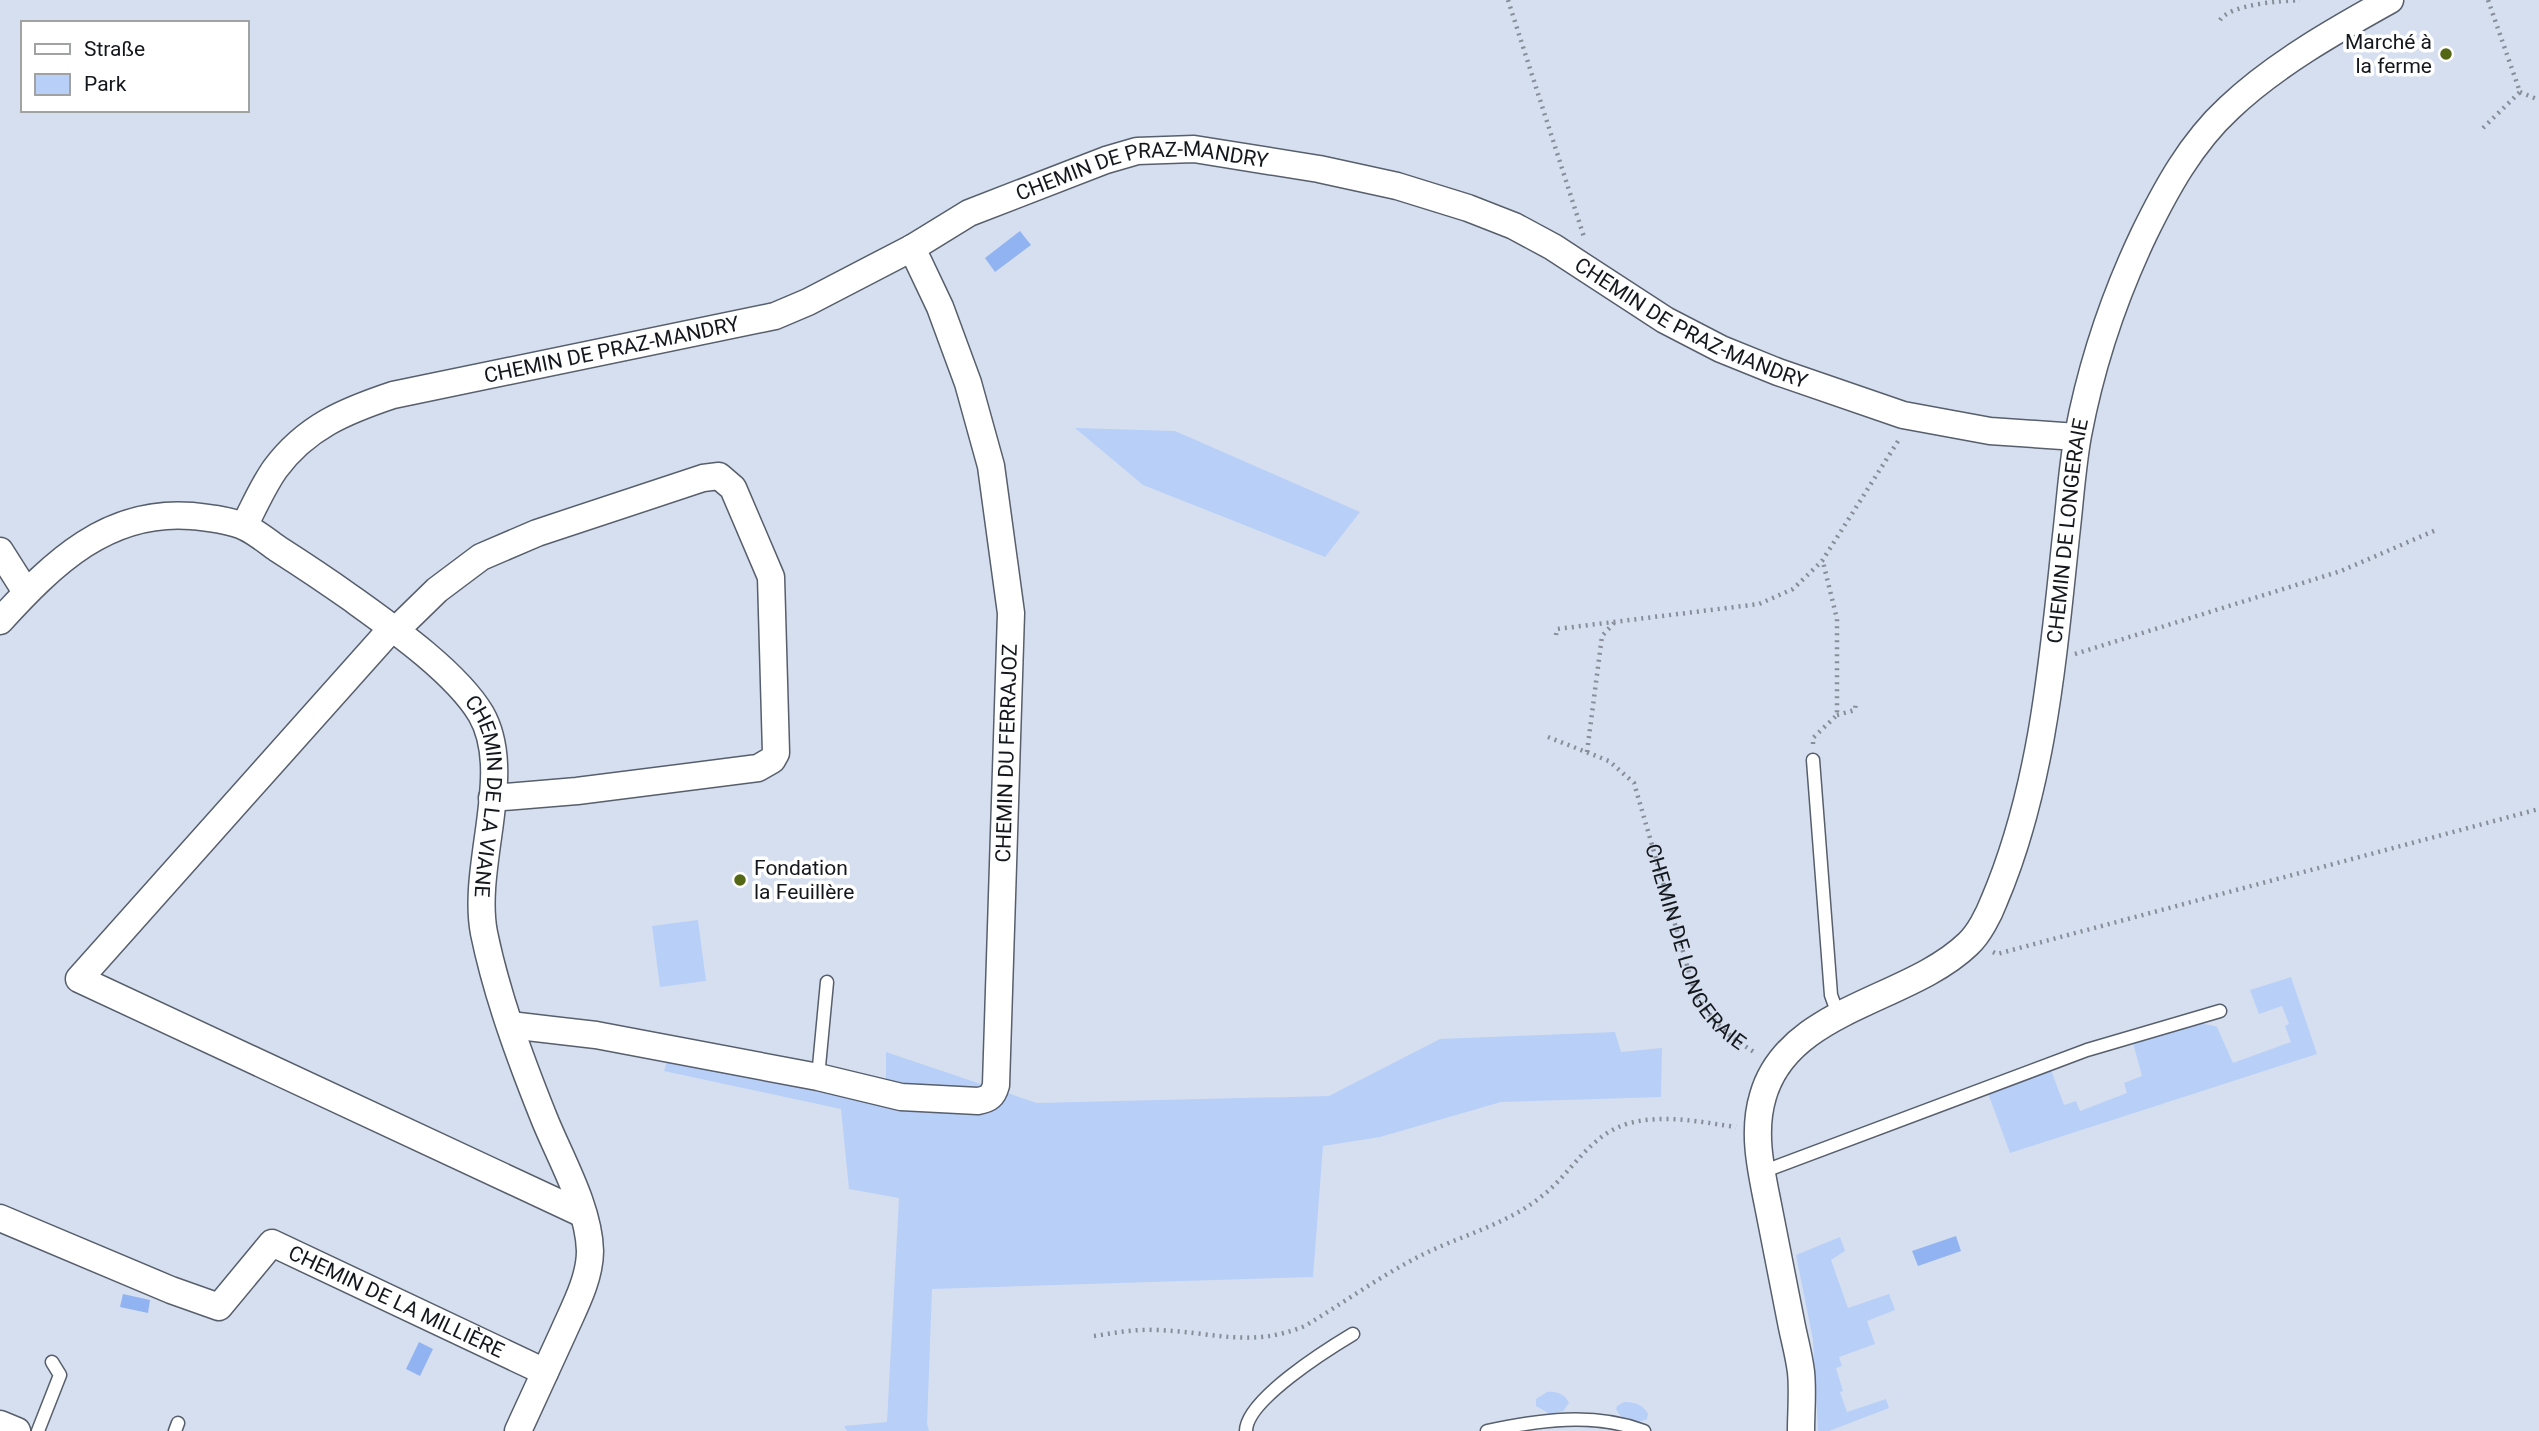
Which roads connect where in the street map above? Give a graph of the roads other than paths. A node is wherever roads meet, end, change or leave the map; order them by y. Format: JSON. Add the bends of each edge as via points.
{"nodes":[{"id":1,"x":2390,"y":0,"type":"edge"},
{"id":2,"x":912,"y":248,"type":"junction"},
{"id":3,"x":2077,"y":437,"type":"junction"},
{"id":4,"x":244,"y":526,"type":"junction"},
{"id":5,"x":0,"y":551,"type":"edge"},
{"id":6,"x":26,"y":592,"type":"junction"},
{"id":7,"x":0,"y":621,"type":"edge"},
{"id":8,"x":394,"y":628,"type":"junction"},
{"id":9,"x":1813,"y":760,"type":"road end"},
{"id":10,"x":492,"y":798,"type":"junction"},
{"id":11,"x":827,"y":982,"type":"dead end"},
{"id":12,"x":2220,"y":1011,"type":"dead end"},
{"id":13,"x":1839,"y":1017,"type":"junction"},
{"id":14,"x":510,"y":1025,"type":"junction"},
{"id":15,"x":818,"y":1077,"type":"junction"},
{"id":16,"x":1762,"y":1172,"type":"junction"},
{"id":17,"x":583,"y":1213,"type":"junction"},
{"id":18,"x":0,"y":1218,"type":"edge"},
{"id":19,"x":1353,"y":1334,"type":"dead end"},
{"id":20,"x":52,"y":1362,"type":"dead end"},
{"id":21,"x":545,"y":1372,"type":"junction"},
{"id":22,"x":0,"y":1424,"type":"edge"},
{"id":23,"x":18,"y":1431,"type":"edge"},
{"id":24,"x":38,"y":1431,"type":"edge"},
{"id":25,"x":518,"y":1431,"type":"edge"},
{"id":26,"x":1246,"y":1431,"type":"edge"},
{"id":27,"x":1487,"y":1431,"type":"edge"},
{"id":28,"x":1644,"y":1431,"type":"edge"},
{"id":29,"x":1801,"y":1431,"type":"edge"}],
"edges":[{"from":1,"to":3,"type":"street","name":"CHEMIN DE LONGERAIE","via":[[2265,78],[2227,109],[2191,151],[2130,263],[2099,348]]},
{"from":2,"to":3,"type":"street","name":"CHEMIN DE PRAZ-MANDRY","via":[[969,214],[1137,151],[1194,149],[1320,169],[1397,186],[1514,226],[1665,320],[1778,372],[1913,417],[1990,431]]},
{"from":2,"to":4,"type":"street","name":"CHEMIN DE PRAZ-MANDRY","via":[[775,316],[367,404],[318,426],[300,440],[275,470]]},
{"from":2,"to":15,"type":"street","name":"CHEMIN DU FERRAJOZ","via":[[940,307],[978,418],[990,466],[1011,613],[996,1085],[988,1099],[945,1100],[901,1097]]},
{"from":3,"to":13,"type":"street","name":"CHEMIN DE LONGERAIE","via":[[2041,740],[2014,846],[1993,903],[1971,942],[1945,961]]},
{"from":4,"to":6,"type":"street","name":"CHEMIN DE LA VIANE","via":[[175,515],[136,520],[99,534]]},
{"from":4,"to":8,"type":"street","name":"CHEMIN DE LA VIANE"},
{"from":5,"to":6,"type":"street"},
{"from":6,"to":7,"type":"street","name":"CHEMIN DE LA VIANE"},
{"from":8,"to":10,"type":"street","name":"CHEMIN DE LA VIANE","via":[[458,685],[481,713],[492,740]]},
{"from":8,"to":10,"type":"street","via":[[456,575],[505,545],[703,478],[719,476],[733,488],[771,577],[776,753],[772,760],[758,768],[680,780]]},
{"from":8,"to":17,"type":"street","via":[[79,979]]},
{"from":9,"to":13,"type":"lane","via":[[1831,995]]},
{"from":10,"to":14,"type":"street","name":"CHEMIN DE LA VIANE","via":[[484,862],[483,928]]},
{"from":11,"to":15,"type":"lane"},
{"from":12,"to":16,"type":"lane","via":[[2087,1050]]},
{"from":13,"to":16,"type":"street","name":"CHEMIN DE LONGERAIE","via":[[1802,1038],[1776,1065],[1763,1096],[1757,1130]]},
{"from":14,"to":15,"type":"street","via":[[596,1035]]},
{"from":14,"to":17,"type":"street","name":"CHEMIN DE LA VIANE"},
{"from":16,"to":29,"type":"street","name":"CHEMIN DE LONGERAIE","via":[[1801,1372]]},
{"from":17,"to":21,"type":"street","name":"CHEMIN DE LA VIANE","via":[[590,1251],[588,1269]]},
{"from":18,"to":21,"type":"street","name":"CHEMIN DE LA MILLIÈRE","via":[[219,1307],[272,1243]]},
{"from":19,"to":26,"type":"lane","via":[[1276,1389],[1255,1410]]},
{"from":20,"to":24,"type":"lane","via":[[61,1375]]},
{"from":21,"to":25,"type":"street","name":"CHEMIN DE LA VIANE"},
{"from":22,"to":23,"type":"street"},
{"from":27,"to":28,"type":"lane","via":[[1559,1419],[1600,1421]]}]}
